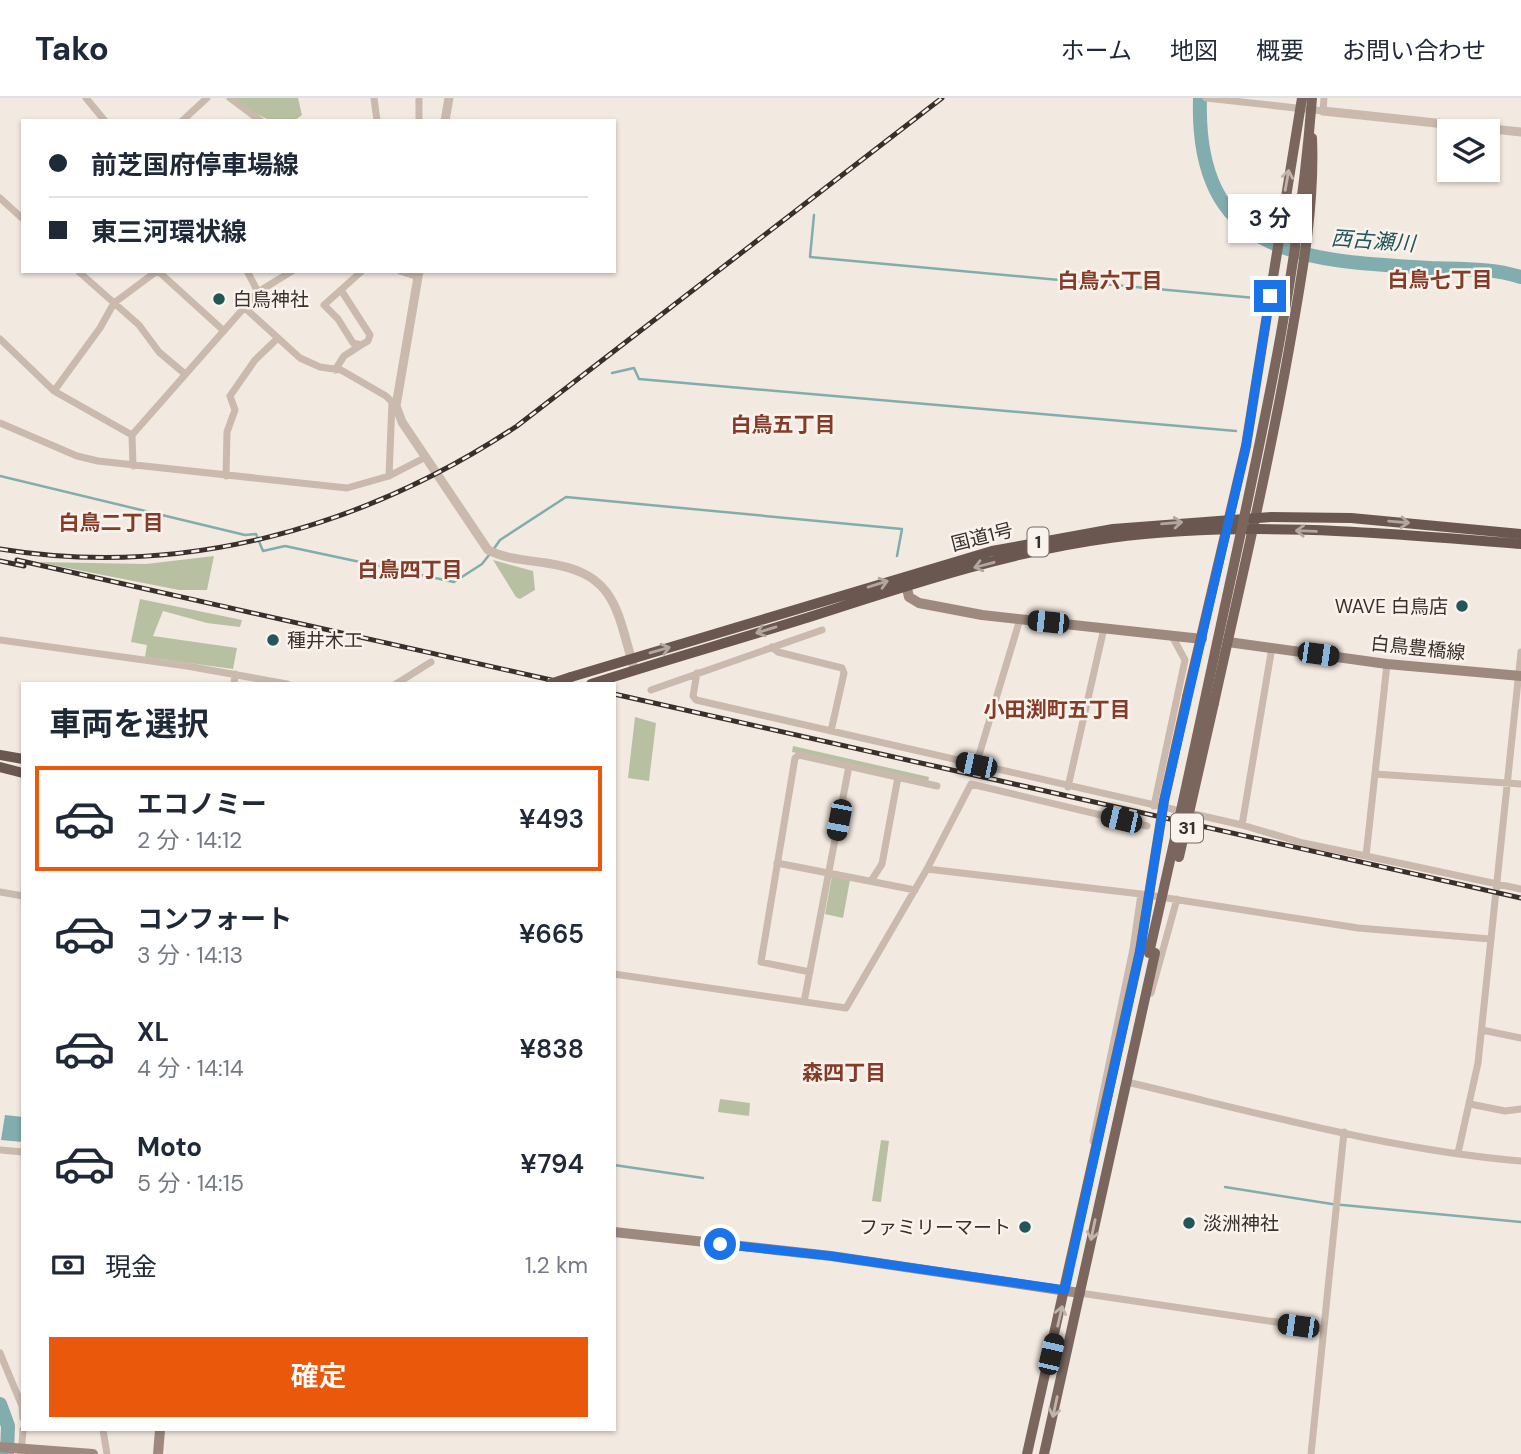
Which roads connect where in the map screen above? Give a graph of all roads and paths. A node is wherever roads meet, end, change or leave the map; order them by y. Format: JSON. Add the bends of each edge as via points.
{"nodes":[{"id":1,"x":86,"y":98,"type":"edge"},
{"id":2,"x":207,"y":98,"type":"edge"},
{"id":3,"x":230,"y":98,"type":"edge"},
{"id":4,"x":374,"y":98,"type":"edge"},
{"id":5,"x":419,"y":98,"type":"edge"},
{"id":6,"x":449,"y":98,"type":"edge"},
{"id":7,"x":1207,"y":98,"type":"edge"},
{"id":8,"x":1302,"y":98,"type":"edge"},
{"id":9,"x":1312,"y":98,"type":"edge"},
{"id":10,"x":1324,"y":98,"type":"edge"},
{"id":11,"x":1323,"y":111,"type":"junction"},
{"id":12,"x":1311,"y":118,"type":"junction"},
{"id":13,"x":103,"y":119,"type":"edge"},
{"id":14,"x":184,"y":119,"type":"edge"},
{"id":15,"x":258,"y":119,"type":"edge"},
{"id":16,"x":377,"y":119,"type":"edge"},
{"id":17,"x":419,"y":119,"type":"edge"},
{"id":18,"x":445,"y":119,"type":"edge"},
{"id":19,"x":1521,"y":132,"type":"edge"},
{"id":20,"x":0,"y":198,"type":"edge"},
{"id":21,"x":21,"y":217,"type":"edge"},
{"id":22,"x":80,"y":273,"type":"edge"},
{"id":23,"x":155,"y":273,"type":"edge"},
{"id":24,"x":160,"y":273,"type":"edge"},
{"id":25,"x":248,"y":273,"type":"edge"},
{"id":26,"x":289,"y":273,"type":"edge"},
{"id":27,"x":360,"y":273,"type":"edge"},
{"id":28,"x":419,"y":274,"type":"edge"},
{"id":29,"x":341,"y":290,"type":"junction"},
{"id":30,"x":258,"y":292,"type":"junction"},
{"id":31,"x":114,"y":303,"type":"junction"},
{"id":32,"x":245,"y":308,"type":"junction"},
{"id":33,"x":224,"y":331,"type":"junction"},
{"id":34,"x":278,"y":338,"type":"junction"},
{"id":35,"x":0,"y":339,"type":"edge"},
{"id":36,"x":361,"y":345,"type":"junction"},
{"id":37,"x":335,"y":370,"type":"junction"},
{"id":38,"x":185,"y":374,"type":"junction"},
{"id":39,"x":54,"y":391,"type":"junction"},
{"id":40,"x":394,"y":404,"type":"junction"},
{"id":41,"x":0,"y":423,"type":"edge"},
{"id":42,"x":132,"y":435,"type":"junction"},
{"id":43,"x":424,"y":458,"type":"junction"},
{"id":44,"x":133,"y":466,"type":"junction"},
{"id":45,"x":389,"y":476,"type":"junction"},
{"id":46,"x":226,"y":477,"type":"junction"},
{"id":47,"x":1230,"y":517,"type":"junction"},
{"id":48,"x":1255,"y":517,"type":"junction"},
{"id":49,"x":1252,"y":529,"type":"junction"},
{"id":50,"x":1227,"y":530,"type":"junction"},
{"id":51,"x":1521,"y":534,"type":"edge"},
{"id":52,"x":1521,"y":544,"type":"edge"},
{"id":53,"x":905,"y":581,"type":"junction"},
{"id":54,"x":1020,"y":619,"type":"junction"},
{"id":55,"x":1104,"y":628,"type":"junction"},
{"id":56,"x":822,"y":630,"type":"dead end"},
{"id":57,"x":1172,"y":636,"type":"junction"},
{"id":58,"x":1202,"y":639,"type":"junction"},
{"id":59,"x":0,"y":640,"type":"edge"},
{"id":60,"x":1228,"y":642,"type":"junction"},
{"id":61,"x":772,"y":647,"type":"junction"},
{"id":62,"x":1272,"y":647,"type":"junction"},
{"id":63,"x":1521,"y":652,"type":"edge"},
{"id":64,"x":431,"y":662,"type":"dead end"},
{"id":65,"x":632,"y":664,"type":"junction"},
{"id":66,"x":1387,"y":664,"type":"junction"},
{"id":67,"x":697,"y":673,"type":"junction"},
{"id":68,"x":234,"y":674,"type":"junction"},
{"id":69,"x":1519,"y":676,"type":"edge"},
{"id":70,"x":234,"y":682,"type":"edge"},
{"id":71,"x":276,"y":682,"type":"edge"},
{"id":72,"x":399,"y":682,"type":"edge"},
{"id":73,"x":556,"y":682,"type":"edge"},
{"id":74,"x":597,"y":682,"type":"edge"},
{"id":75,"x":650,"y":690,"type":"dead end"},
{"id":76,"x":831,"y":731,"type":"junction"},
{"id":77,"x":0,"y":755,"type":"edge"},
{"id":78,"x":21,"y":760,"type":"edge"},
{"id":79,"x":976,"y":765,"type":"junction"},
{"id":80,"x":849,"y":766,"type":"junction"},
{"id":81,"x":0,"y":767,"type":"edge"},
{"id":82,"x":21,"y":772,"type":"edge"},
{"id":83,"x":1375,"y":774,"type":"junction"},
{"id":84,"x":898,"y":777,"type":"junction"},
{"id":85,"x":1506,"y":781,"type":"junction"},
{"id":86,"x":1521,"y":784,"type":"edge"},
{"id":87,"x":937,"y":786,"type":"dead end"},
{"id":88,"x":1068,"y":787,"type":"junction"},
{"id":89,"x":1154,"y":806,"type":"junction"},
{"id":90,"x":1242,"y":825,"type":"junction"},
{"id":91,"x":1147,"y":826,"type":"dead end"},
{"id":92,"x":1366,"y":856,"type":"junction"},
{"id":93,"x":777,"y":863,"type":"junction"},
{"id":94,"x":927,"y":869,"type":"junction"},
{"id":95,"x":829,"y":873,"type":"junction"},
{"id":96,"x":871,"y":881,"type":"junction"},
{"id":97,"x":1496,"y":883,"type":"junction"},
{"id":98,"x":1521,"y":889,"type":"edge"},
{"id":99,"x":915,"y":890,"type":"junction"},
{"id":100,"x":0,"y":892,"type":"edge"},
{"id":101,"x":1142,"y":894,"type":"junction"},
{"id":102,"x":21,"y":896,"type":"edge"},
{"id":103,"x":1177,"y":899,"type":"junction"},
{"id":104,"x":1490,"y":939,"type":"junction"},
{"id":105,"x":1148,"y":952,"type":"junction"},
{"id":106,"x":810,"y":972,"type":"junction"},
{"id":107,"x":616,"y":974,"type":"edge"},
{"id":108,"x":804,"y":1002,"type":"junction"},
{"id":109,"x":1130,"y":1026,"type":"junction"},
{"id":110,"x":1482,"y":1030,"type":"junction"},
{"id":111,"x":1521,"y":1038,"type":"edge"},
{"id":112,"x":1113,"y":1081,"type":"junction"},
{"id":113,"x":1128,"y":1082,"type":"junction"},
{"id":114,"x":1470,"y":1104,"type":"junction"},
{"id":115,"x":1521,"y":1109,"type":"edge"},
{"id":116,"x":1345,"y":1132,"type":"junction"},
{"id":117,"x":0,"y":1150,"type":"edge"},
{"id":118,"x":21,"y":1152,"type":"edge"},
{"id":119,"x":1458,"y":1153,"type":"junction"},
{"id":120,"x":1521,"y":1161,"type":"edge"},
{"id":121,"x":1091,"y":1169,"type":"junction"},
{"id":122,"x":616,"y":1232,"type":"edge"},
{"id":123,"x":1065,"y":1290,"type":"junction"},
{"id":124,"x":1080,"y":1293,"type":"junction"},
{"id":125,"x":1323,"y":1329,"type":"junction"},
{"id":126,"x":0,"y":1353,"type":"edge"},
{"id":127,"x":21,"y":1404,"type":"edge"},
{"id":128,"x":23,"y":1431,"type":"edge"},
{"id":129,"x":103,"y":1431,"type":"edge"},
{"id":130,"x":160,"y":1431,"type":"edge"},
{"id":131,"x":0,"y":1447,"type":"edge"},
{"id":132,"x":20,"y":1450,"type":"edge"},
{"id":133,"x":93,"y":1454,"type":"edge"},
{"id":134,"x":107,"y":1454,"type":"edge"},
{"id":135,"x":158,"y":1454,"type":"edge"},
{"id":136,"x":1027,"y":1454,"type":"edge"},
{"id":137,"x":1044,"y":1454,"type":"edge"},
{"id":138,"x":1311,"y":1454,"type":"edge"}],
"edges":[{"from":1,"to":13,"type":"street"},
{"from":2,"to":14,"type":"street"},
{"from":3,"to":15,"type":"street"},
{"from":4,"to":16,"type":"street"},
{"from":5,"to":17,"type":"street"},
{"from":6,"to":18,"type":"street"},
{"from":7,"to":11,"type":"street"},
{"from":47,"to":8,"type":"main road","number":"31","one_way":true,"bridge":true,"via":[[1246,446]]},
{"from":9,"to":12,"type":"main road","number":"31","bridge":true},
{"from":10,"to":11,"type":"street"},
{"from":11,"to":19,"type":"street"},
{"from":12,"to":48,"type":"main road","number":"31","bridge":true,"via":[[1312,176],[1298,300]]},
{"from":12,"to":105,"type":"main road","number":"31","bridge":true,"via":[[1278,363]]},
{"from":20,"to":21,"type":"street"},
{"from":22,"to":31,"type":"street"},
{"from":23,"to":31,"type":"street"},
{"from":24,"to":33,"type":"street"},
{"from":25,"to":30,"type":"street"},
{"from":26,"to":30,"type":"street"},
{"from":27,"to":29,"type":"street"},
{"from":28,"to":40,"type":"street"},
{"from":29,"to":36,"type":"street","via":[[370,335]]},
{"from":29,"to":36,"type":"street","via":[[324,305],[353,342]]},
{"from":30,"to":32,"type":"street"},
{"from":31,"to":38,"type":"street"},
{"from":31,"to":39,"type":"street"},
{"from":32,"to":33,"type":"street"},
{"from":32,"to":34,"type":"street"},
{"from":33,"to":38,"type":"street"},
{"from":34,"to":37,"type":"street","via":[[300,358]]},
{"from":34,"to":46,"type":"street","via":[[230,396],[236,410],[227,432]]},
{"from":35,"to":39,"type":"street"},
{"from":36,"to":37,"type":"street","via":[[344,356]]},
{"from":37,"to":40,"type":"street"},
{"from":38,"to":42,"type":"street"},
{"from":39,"to":42,"type":"street"},
{"from":40,"to":43,"type":"street"},
{"from":40,"to":45,"type":"street"},
{"from":41,"to":44,"type":"street","via":[[77,456]]},
{"from":42,"to":44,"type":"street"},
{"from":43,"to":45,"type":"street"},
{"from":43,"to":65,"type":"street","via":[[488,550],[570,567],[600,583],[614,604]]},
{"from":44,"to":46,"type":"street"},
{"from":45,"to":46,"type":"street","via":[[347,488]]},
{"from":47,"to":48,"type":"highway","name":"国道1号","number":"1"},
{"from":47,"to":50,"type":"main road","number":"31"},
{"from":53,"to":47,"type":"highway","name":"国道1号","number":"1","one_way":true,"via":[[992,551],[1053,538]]},
{"from":48,"to":49,"type":"main road","number":"31"},
{"from":48,"to":51,"type":"highway","name":"国道1号","number":"1","one_way":true,"via":[[1351,518]]},
{"from":49,"to":50,"type":"highway","name":"国道1号","number":"1"},
{"from":52,"to":49,"type":"highway","name":"国道1号","number":"1","one_way":true,"via":[[1393,533]]},
{"from":49,"to":60,"type":"main road","number":"31"},
{"from":50,"to":53,"type":"highway","name":"国道1号","number":"1","one_way":true,"via":[[1054,547]]},
{"from":50,"to":58,"type":"main road","number":"31"},
{"from":53,"to":54,"type":"main road","via":[[909,597],[919,603]]},
{"from":53,"to":65,"type":"highway","name":"国道1号","number":"1"},
{"from":54,"to":55,"type":"main road"},
{"from":54,"to":79,"type":"street"},
{"from":55,"to":57,"type":"main road"},
{"from":55,"to":88,"type":"street"},
{"from":56,"to":61,"type":"street"},
{"from":57,"to":58,"type":"main road"},
{"from":57,"to":89,"type":"street","via":[[1185,660]]},
{"from":58,"to":105,"type":"main road","number":"31","bridge":true,"via":[[1164,801]]},
{"from":59,"to":68,"type":"street"},
{"from":60,"to":62,"type":"main road","name":"白鳥豊橋線"},
{"from":60,"to":105,"type":"main road","number":"31","bridge":true,"via":[[1192,808]]},
{"from":61,"to":67,"type":"street"},
{"from":61,"to":76,"type":"street","via":[[842,668]]},
{"from":62,"to":66,"type":"main road","name":"白鳥豊橋線"},
{"from":62,"to":90,"type":"street"},
{"from":63,"to":69,"type":"street"},
{"from":64,"to":72,"type":"street"},
{"from":65,"to":73,"type":"highway","name":"国道1号","number":"1","bridge":true},
{"from":65,"to":74,"type":"highway","name":"国道1号","number":"1"},
{"from":66,"to":69,"type":"main road","name":"白鳥豊橋線"},
{"from":66,"to":83,"type":"street"},
{"from":67,"to":75,"type":"street"},
{"from":67,"to":76,"type":"street","via":[[696,700]]},
{"from":68,"to":70,"type":"street"},
{"from":68,"to":71,"type":"street"},
{"from":69,"to":85,"type":"street"},
{"from":76,"to":79,"type":"street"},
{"from":77,"to":78,"type":"highway"},
{"from":79,"to":88,"type":"street"},
{"from":80,"to":84,"type":"street"},
{"from":80,"to":93,"type":"street","via":[[799,755],[795,758]]},
{"from":80,"to":95,"type":"street"},
{"from":81,"to":82,"type":"highway"},
{"from":83,"to":85,"type":"street"},
{"from":83,"to":92,"type":"street"},
{"from":84,"to":87,"type":"street"},
{"from":84,"to":96,"type":"street","via":[[882,864]]},
{"from":85,"to":86,"type":"street"},
{"from":85,"to":97,"type":"street"},
{"from":88,"to":89,"type":"street"},
{"from":89,"to":90,"type":"street"},
{"from":90,"to":92,"type":"street"},
{"from":91,"to":94,"type":"street","via":[[971,784]]},
{"from":92,"to":97,"type":"street"},
{"from":93,"to":95,"type":"street"},
{"from":93,"to":106,"type":"street","via":[[761,962]]},
{"from":94,"to":99,"type":"street"},
{"from":94,"to":101,"type":"street"},
{"from":95,"to":96,"type":"street"},
{"from":95,"to":106,"type":"street"},
{"from":96,"to":99,"type":"street"},
{"from":97,"to":98,"type":"street"},
{"from":97,"to":104,"type":"street"},
{"from":99,"to":108,"type":"street","via":[[846,1008]]},
{"from":100,"to":102,"type":"street"},
{"from":101,"to":103,"type":"street"},
{"from":101,"to":121,"type":"street","via":[[1093,1138]]},
{"from":103,"to":104,"type":"street","via":[[1358,928]]},
{"from":103,"to":113,"type":"street"},
{"from":104,"to":110,"type":"street"},
{"from":105,"to":109,"type":"main road","number":"31"},
{"from":105,"to":112,"type":"main road","number":"31"},
{"from":105,"to":113,"type":"main road","number":"31"},
{"from":106,"to":108,"type":"street"},
{"from":107,"to":108,"type":"street"},
{"from":109,"to":112,"type":"main road","number":"31"},
{"from":109,"to":113,"type":"main road","number":"31"},
{"from":110,"to":111,"type":"street"},
{"from":110,"to":114,"type":"street"},
{"from":112,"to":121,"type":"main road","number":"31"},
{"from":113,"to":116,"type":"street"},
{"from":113,"to":124,"type":"main road","number":"31","one_way":true},
{"from":114,"to":115,"type":"street","via":[[1505,1111]]},
{"from":114,"to":119,"type":"street"},
{"from":116,"to":119,"type":"street"},
{"from":116,"to":125,"type":"street"},
{"from":117,"to":118,"type":"street"},
{"from":119,"to":120,"type":"street"},
{"from":121,"to":123,"type":"main road","number":"31"},
{"from":122,"to":123,"type":"main road","via":[[831,1256]]},
{"from":123,"to":124,"type":"main road"},
{"from":136,"to":123,"type":"main road","number":"31","one_way":true},
{"from":124,"to":125,"type":"street"},
{"from":124,"to":137,"type":"main road","number":"31","one_way":true},
{"from":125,"to":138,"type":"street"},
{"from":126,"to":127,"type":"street"},
{"from":128,"to":132,"type":"street"},
{"from":129,"to":134,"type":"street"},
{"from":130,"to":135,"type":"main road"},
{"from":131,"to":132,"type":"main road"},
{"from":132,"to":133,"type":"main road"}]}
